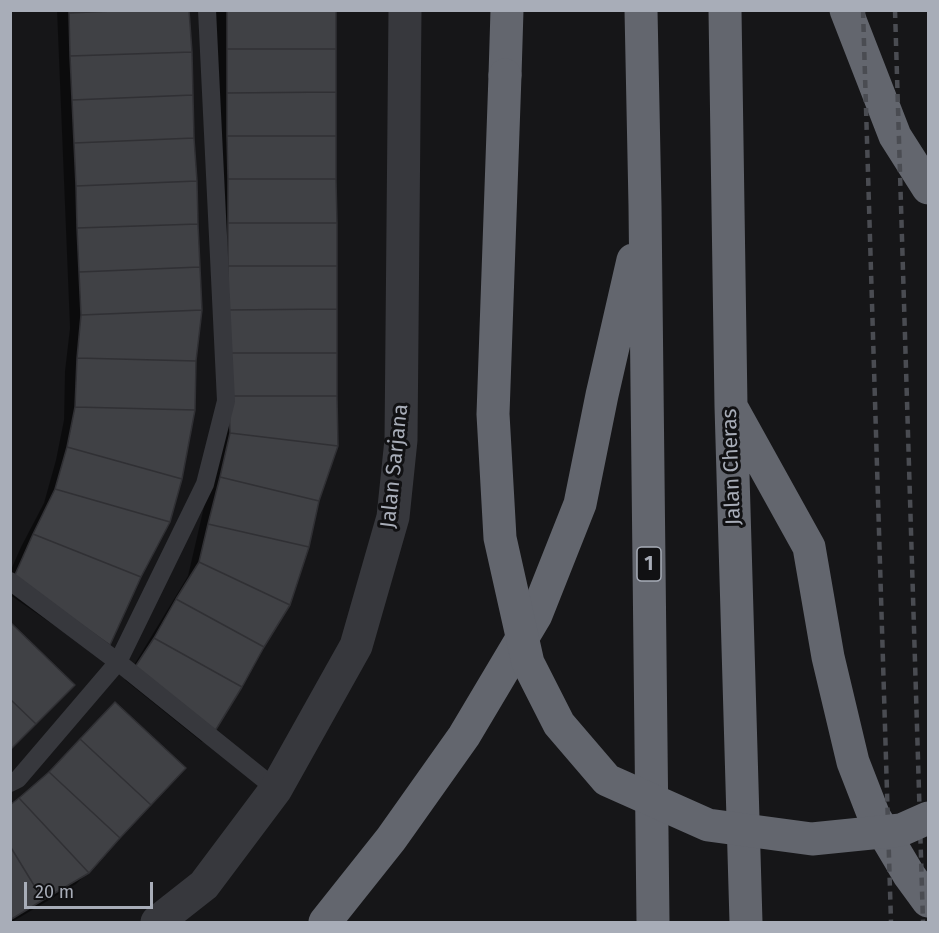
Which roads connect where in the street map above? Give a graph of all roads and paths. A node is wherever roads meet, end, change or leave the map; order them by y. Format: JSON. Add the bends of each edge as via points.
{"nodes":[{"id":1,"x":207,"y":10,"type":"edge"},
{"id":2,"x":405,"y":10,"type":"edge"},
{"id":3,"x":507,"y":10,"type":"edge"},
{"id":4,"x":641,"y":10,"type":"edge"},
{"id":5,"x":725,"y":10,"type":"edge"},
{"id":6,"x":846,"y":10,"type":"edge"},
{"id":7,"x":928,"y":188,"type":"edge"},
{"id":8,"x":645,"y":206,"type":"junction"},
{"id":9,"x":730,"y":406,"type":"junction"},
{"id":10,"x":10,"y":582,"type":"edge"},
{"id":11,"x":118,"y":662,"type":"junction"},
{"id":12,"x":10,"y":783,"type":"edge"},
{"id":13,"x":276,"y":789,"type":"junction"},
{"id":14,"x":928,"y":818,"type":"edge"},
{"id":15,"x":928,"y":901,"type":"edge"},
{"id":16,"x":157,"y":922,"type":"edge"},
{"id":17,"x":325,"y":922,"type":"edge"},
{"id":18,"x":653,"y":922,"type":"edge"},
{"id":19,"x":746,"y":922,"type":"edge"}],
"edges":[{"from":1,"to":11,"type":"lane","via":[[226,401],[205,484]]},
{"from":2,"to":13,"type":"street","name":"Jalan Sarjana","via":[[401,440],[393,517],[356,646]]},
{"from":3,"to":14,"type":"highway","bridge":true,"via":[[493,414],[500,538],[528,663],[559,724],[607,780],[708,825],[812,839],[901,830]]},
{"from":4,"to":8,"type":"highway","number":"1"},
{"from":5,"to":9,"type":"highway","name":"Jalan Cheras"},
{"from":6,"to":7,"type":"highway","via":[[895,136]]},
{"from":8,"to":17,"type":"highway","via":[[580,504],[537,615],[464,736],[391,839]]},
{"from":8,"to":18,"type":"highway","number":"1"},
{"from":9,"to":15,"type":"highway","via":[[809,547],[828,657],[854,762],[874,816]]},
{"from":9,"to":19,"type":"highway","name":"Jalan Cheras"},
{"from":10,"to":11,"type":"lane"},
{"from":11,"to":12,"type":"lane","via":[[18,779]]},
{"from":11,"to":13,"type":"lane"},
{"from":13,"to":16,"type":"street","name":"Jalan Sarjana","via":[[204,885]]}]}
